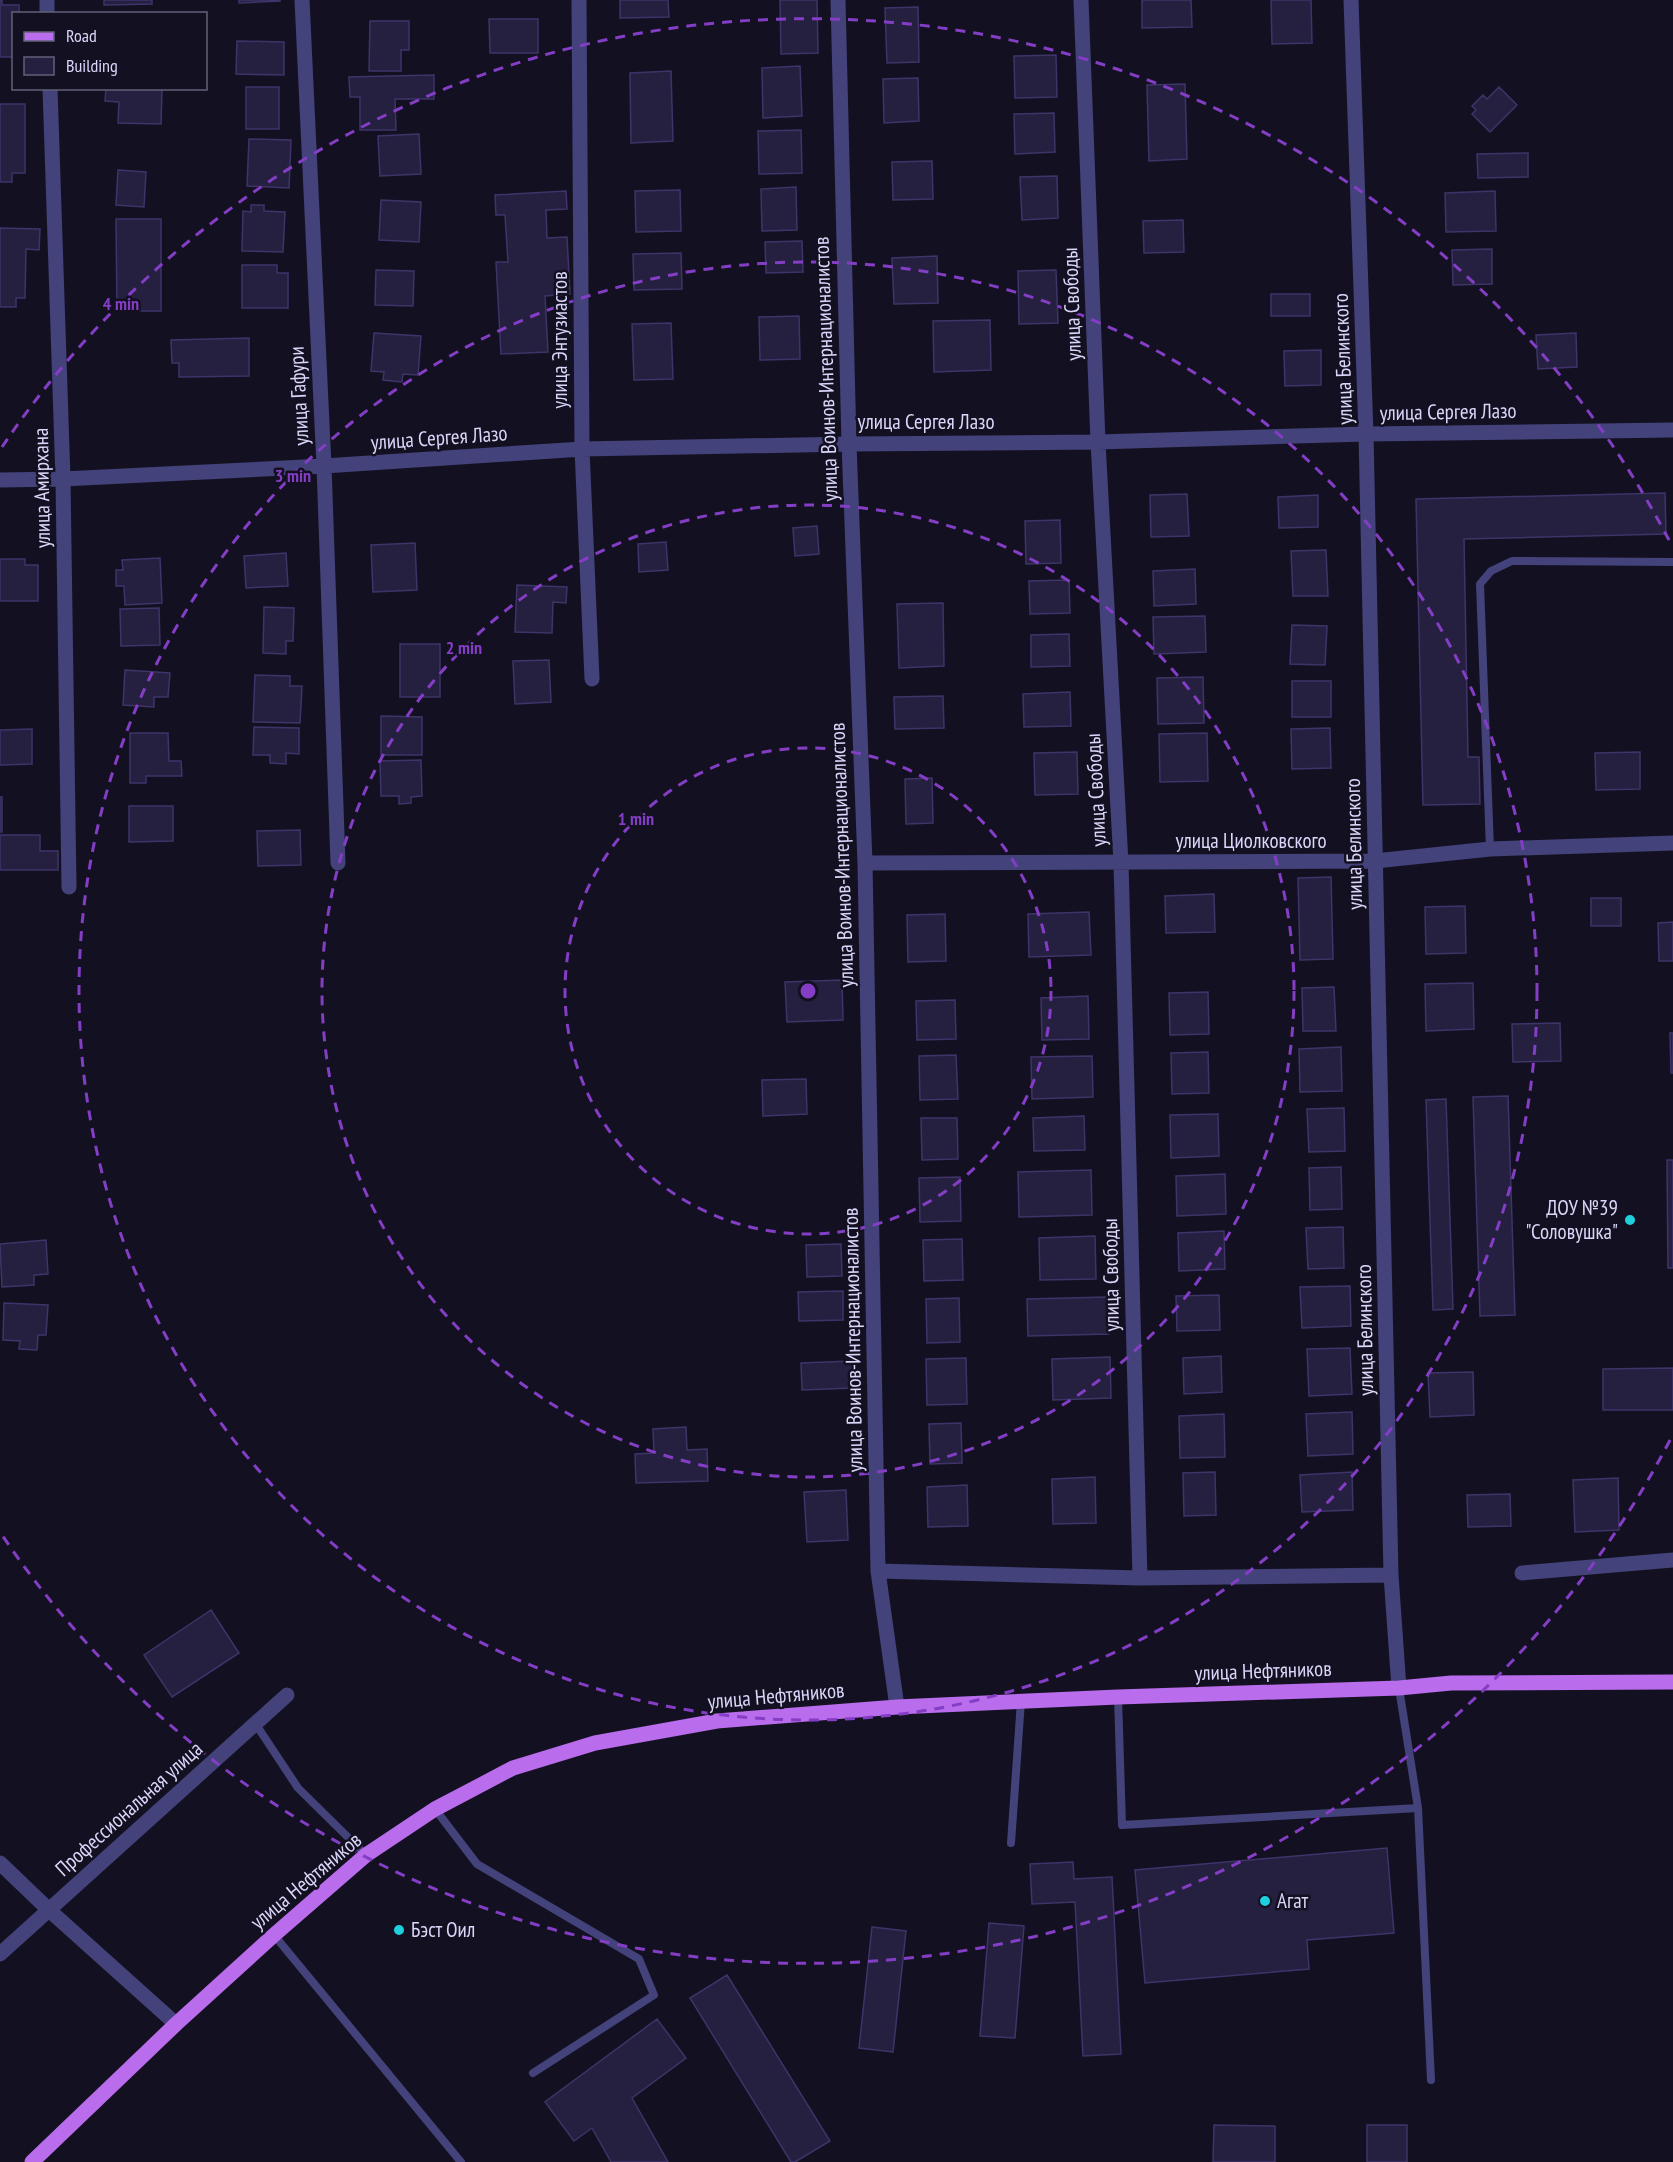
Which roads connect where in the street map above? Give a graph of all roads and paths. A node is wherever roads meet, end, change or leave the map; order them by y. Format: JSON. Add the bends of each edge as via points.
{"nodes":[{"id":1,"x":302,"y":0,"type":"edge"},
{"id":2,"x":579,"y":0,"type":"edge"},
{"id":3,"x":838,"y":0,"type":"edge"},
{"id":4,"x":1081,"y":0,"type":"edge"},
{"id":5,"x":1351,"y":0,"type":"edge"},
{"id":6,"x":50,"y":90,"type":"edge"},
{"id":7,"x":1673,"y":430,"type":"edge"},
{"id":8,"x":1366,"y":434,"type":"junction"},
{"id":9,"x":1098,"y":442,"type":"junction"},
{"id":10,"x":849,"y":444,"type":"junction"},
{"id":11,"x":582,"y":449,"type":"junction"},
{"id":12,"x":324,"y":466,"type":"junction"},
{"id":13,"x":63,"y":479,"type":"junction"},
{"id":14,"x":0,"y":480,"type":"edge"},
{"id":15,"x":1673,"y":562,"type":"edge"},
{"id":16,"x":592,"y":679,"type":"dead end"},
{"id":17,"x":1673,"y":843,"type":"edge"},
{"id":18,"x":1490,"y":849,"type":"junction"},
{"id":19,"x":1375,"y":861,"type":"junction"},
{"id":20,"x":338,"y":863,"type":"dead end"},
{"id":21,"x":865,"y":863,"type":"junction"},
{"id":22,"x":1121,"y":863,"type":"junction"},
{"id":23,"x":69,"y":887,"type":"dead end"},
{"id":24,"x":1673,"y":1560,"type":"edge"},
{"id":25,"x":878,"y":1571,"type":"junction"},
{"id":26,"x":1522,"y":1573,"type":"dead end"},
{"id":27,"x":1391,"y":1575,"type":"junction"},
{"id":28,"x":1140,"y":1578,"type":"junction"},
{"id":29,"x":1673,"y":1682,"type":"edge"},
{"id":30,"x":1399,"y":1688,"type":"junction"},
{"id":31,"x":287,"y":1695,"type":"dead end"},
{"id":32,"x":1118,"y":1697,"type":"junction"},
{"id":33,"x":1021,"y":1701,"type":"junction"},
{"id":34,"x":897,"y":1707,"type":"junction"},
{"id":35,"x":255,"y":1723,"type":"junction"},
{"id":36,"x":1418,"y":1808,"type":"junction"},
{"id":37,"x":435,"y":1809,"type":"junction"},
{"id":38,"x":1011,"y":1843,"type":"dead end"},
{"id":39,"x":366,"y":1855,"type":"junction"},
{"id":40,"x":0,"y":1863,"type":"edge"},
{"id":41,"x":49,"y":1910,"type":"junction"},
{"id":42,"x":274,"y":1935,"type":"junction"},
{"id":43,"x":0,"y":1954,"type":"edge"},
{"id":44,"x":176,"y":2024,"type":"junction"},
{"id":45,"x":533,"y":2073,"type":"dead end"},
{"id":46,"x":1431,"y":2080,"type":"dead end"},
{"id":47,"x":32,"y":2162,"type":"edge"},
{"id":48,"x":461,"y":2162,"type":"edge"}],
"edges":[{"from":1,"to":12,"type":"street","name":"улица Гафури"},
{"from":2,"to":11,"type":"street","name":"улица Энтузиастов"},
{"from":3,"to":10,"type":"street","name":"улица Воинов-Интернационалистов"},
{"from":4,"to":9,"type":"street","name":"улица Свободы"},
{"from":5,"to":8,"type":"street","name":"улица Белинского"},
{"from":6,"to":13,"type":"street","name":"улица Амирхана"},
{"from":7,"to":8,"type":"street","name":"улица Сергея Лазо"},
{"from":8,"to":9,"type":"street","name":"улица Сергея Лазо"},
{"from":8,"to":19,"type":"street","name":"улица Белинского"},
{"from":9,"to":10,"type":"street","name":"улица Сергея Лазо"},
{"from":9,"to":22,"type":"street","name":"улица Свободы"},
{"from":10,"to":11,"type":"street","name":"улица Сергея Лазо"},
{"from":10,"to":21,"type":"street","name":"улица Воинов-Интернационалистов"},
{"from":11,"to":12,"type":"street","name":"улица Сергея Лазо"},
{"from":11,"to":16,"type":"street","name":"улица Энтузиастов"},
{"from":12,"to":13,"type":"street","name":"улица Сергея Лазо"},
{"from":12,"to":20,"type":"street","name":"улица Гафури"},
{"from":13,"to":14,"type":"street","name":"улица Сергея Лазо"},
{"from":13,"to":23,"type":"street","name":"улица Амирхана"},
{"from":15,"to":18,"type":"lane","via":[[1512,561],[1491,572],[1480,584]]},
{"from":17,"to":18,"type":"street","name":"улица Циолковского"},
{"from":18,"to":19,"type":"street","name":"улица Циолковского"},
{"from":19,"to":22,"type":"street","name":"улица Циолковского"},
{"from":19,"to":27,"type":"street","name":"улица Белинского"},
{"from":21,"to":22,"type":"street","name":"улица Циолковского"},
{"from":21,"to":25,"type":"street","name":"улица Воинов-Интернационалистов"},
{"from":22,"to":28,"type":"street","name":"улица Свободы"},
{"from":24,"to":26,"type":"street"},
{"from":25,"to":28,"type":"street"},
{"from":25,"to":34,"type":"street","name":"улица Воинов-Интернационалистов"},
{"from":27,"to":28,"type":"street"},
{"from":27,"to":30,"type":"street","name":"улица Белинского"},
{"from":29,"to":30,"type":"main road","name":"улица Нефтяников","via":[[1451,1683]]},
{"from":30,"to":32,"type":"main road","name":"улица Нефтяников"},
{"from":30,"to":36,"type":"lane"},
{"from":31,"to":35,"type":"street","name":"Профессиональная улица"},
{"from":32,"to":33,"type":"main road","name":"улица Нефтяников"},
{"from":32,"to":36,"type":"lane","via":[[1122,1826]]},
{"from":33,"to":34,"type":"main road","name":"улица Нефтяников"},
{"from":33,"to":38,"type":"lane"},
{"from":34,"to":37,"type":"main road","name":"улица Нефтяников","via":[[717,1721],[595,1743],[513,1768]]},
{"from":35,"to":39,"type":"lane","via":[[298,1788]]},
{"from":35,"to":41,"type":"street","name":"Профессиональная улица"},
{"from":36,"to":46,"type":"lane"},
{"from":37,"to":39,"type":"main road","name":"улица Нефтяников"},
{"from":37,"to":45,"type":"lane","via":[[477,1864],[639,1959],[654,1995]]},
{"from":39,"to":42,"type":"main road","name":"улица Нефтяников"},
{"from":40,"to":41,"type":"street"},
{"from":41,"to":43,"type":"street","name":"Профессиональная улица"},
{"from":41,"to":44,"type":"street"},
{"from":42,"to":44,"type":"main road","name":"улица Нефтяников"},
{"from":42,"to":48,"type":"lane"},
{"from":44,"to":47,"type":"main road","name":"улица Нефтяников"}]}
